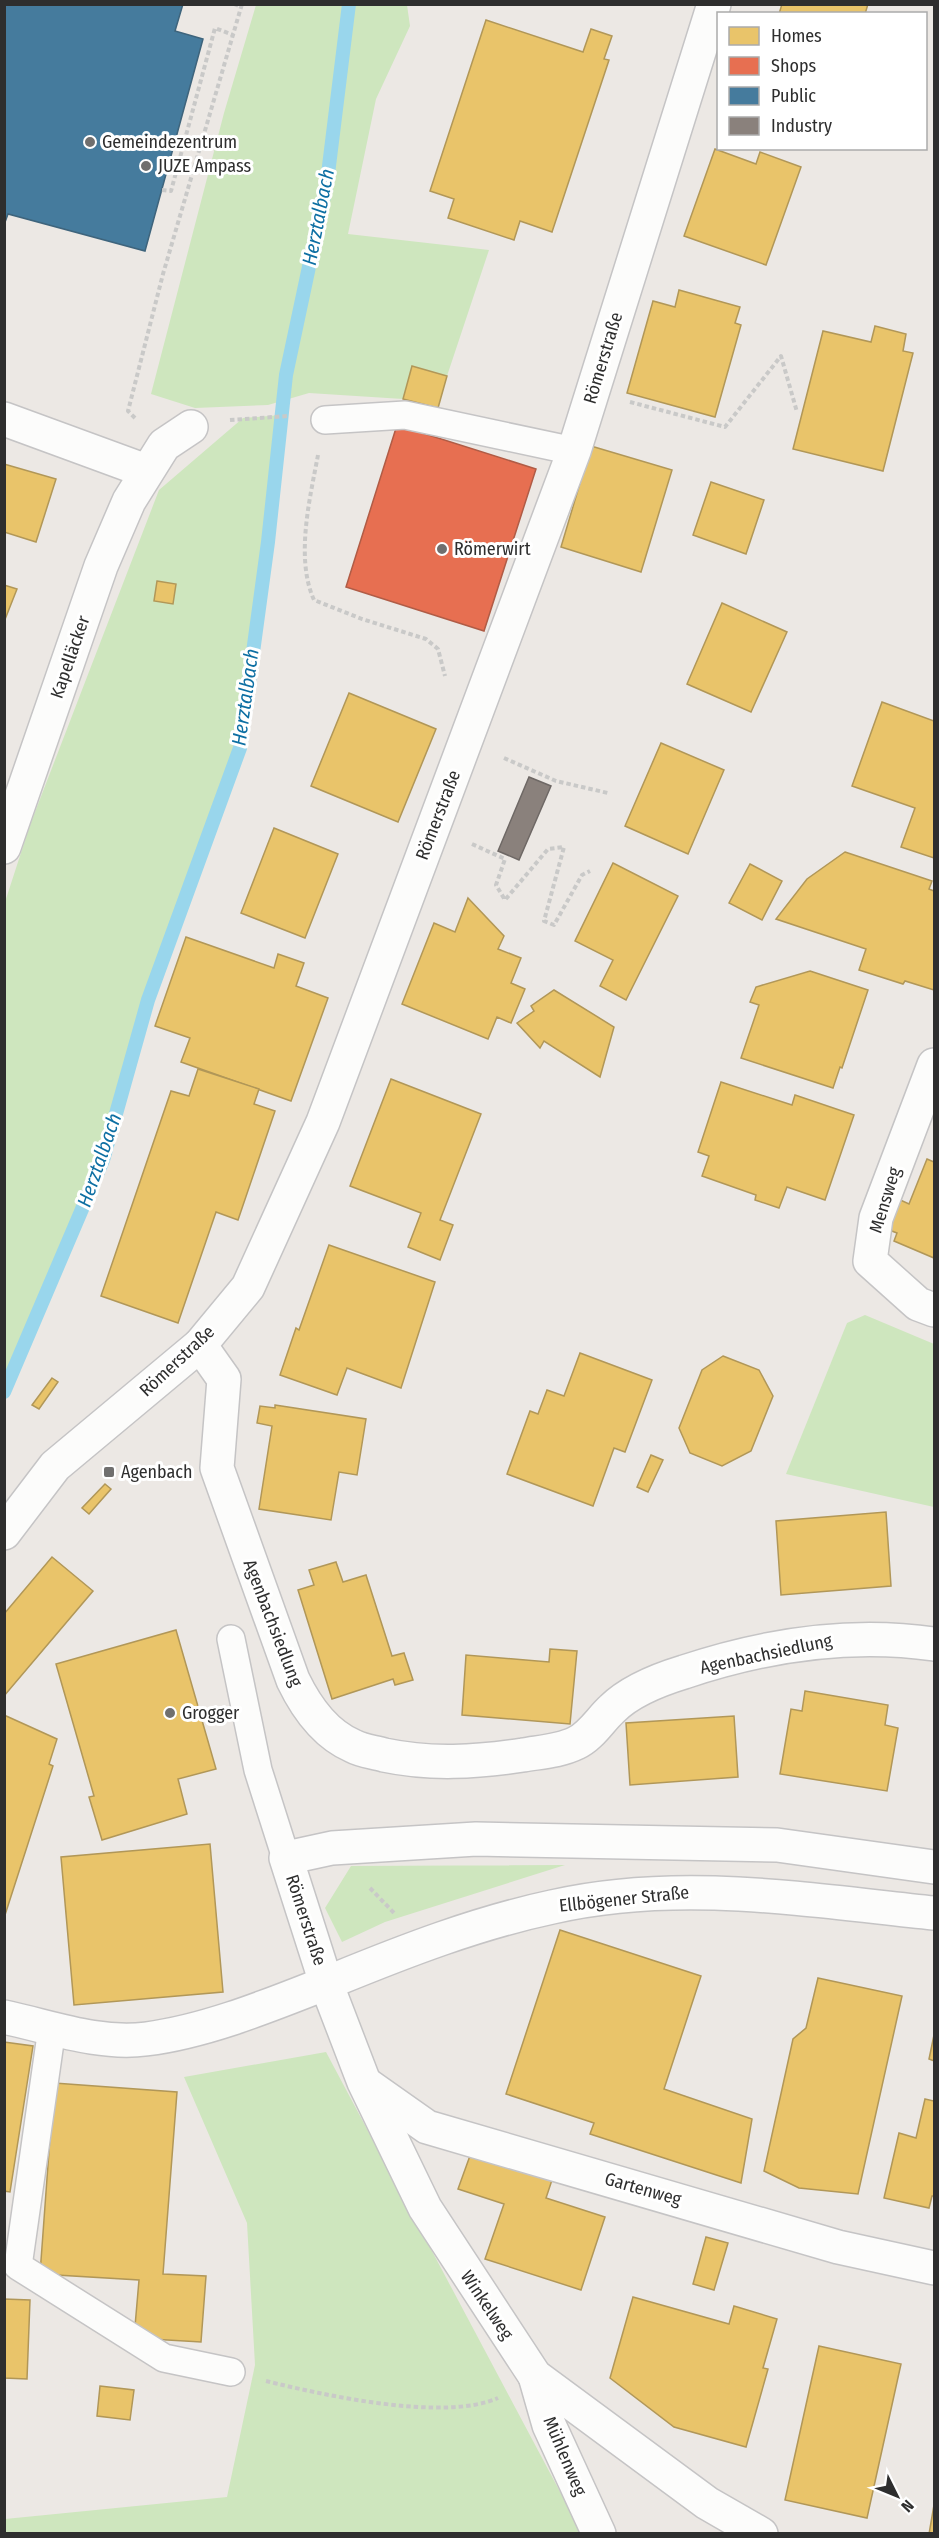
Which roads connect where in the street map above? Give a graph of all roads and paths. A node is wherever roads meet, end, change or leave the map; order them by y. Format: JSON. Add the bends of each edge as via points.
{"nodes":[{"id":1,"x":234,"y":4,"type":"edge"},
{"id":2,"x":714,"y":4,"type":"edge"},
{"id":3,"x":241,"y":6,"type":"edge"},
{"id":4,"x":233,"y":35,"type":"junction"},
{"id":5,"x":162,"y":190,"type":"dead end"},
{"id":6,"x":592,"y":392,"type":"junction"},
{"id":7,"x":797,"y":412,"type":"dead end"},
{"id":8,"x":243,"y":418,"type":"dead end"},
{"id":9,"x":4,"y":419,"type":"edge"},
{"id":10,"x":325,"y":420,"type":"junction"},
{"id":11,"x":191,"y":428,"type":"dead end"},
{"id":12,"x":574,"y":451,"type":"junction"},
{"id":13,"x":155,"y":458,"type":"junction"},
{"id":14,"x":446,"y":683,"type":"dead end"},
{"id":15,"x":466,"y":741,"type":"junction"},
{"id":16,"x":608,"y":793,"type":"dead end"},
{"id":17,"x":432,"y":827,"type":"junction"},
{"id":18,"x":4,"y":847,"type":"edge"},
{"id":19,"x":590,"y":871,"type":"dead end"},
{"id":20,"x":934,"y":1065,"type":"edge"},
{"id":21,"x":934,"y":1310,"type":"edge"},
{"id":22,"x":200,"y":1345,"type":"junction"},
{"id":23,"x":4,"y":1533,"type":"edge"},
{"id":24,"x":231,"y":1639,"type":"dead end"},
{"id":25,"x":934,"y":1644,"type":"edge"},
{"id":26,"x":286,"y":1858,"type":"junction"},
{"id":27,"x":934,"y":1867,"type":"edge"},
{"id":28,"x":934,"y":1913,"type":"edge"},
{"id":29,"x":326,"y":1983,"type":"junction"},
{"id":30,"x":4,"y":2017,"type":"edge"},
{"id":31,"x":52,"y":2028,"type":"junction"},
{"id":32,"x":364,"y":2082,"type":"junction"},
{"id":33,"x":934,"y":2268,"type":"edge"},
{"id":34,"x":231,"y":2372,"type":"joint"},
{"id":35,"x":535,"y":2376,"type":"junction"},
{"id":36,"x":599,"y":2534,"type":"edge"},
{"id":37,"x":761,"y":2534,"type":"edge"}],
"edges":[{"from":1,"to":3,"type":"path"},
{"from":2,"to":6,"type":"street","name":"Römerstraße"},
{"from":3,"to":4,"type":"path"},
{"from":4,"to":5,"type":"path","via":[[215,28],[171,191]]},
{"from":4,"to":13,"type":"path","via":[[162,274],[128,411]]},
{"from":6,"to":7,"type":"path","via":[[724,427],[781,356]]},
{"from":6,"to":12,"type":"street","name":"Römerstraße"},
{"from":8,"to":10,"type":"path"},
{"from":9,"to":13,"type":"street"},
{"from":10,"to":12,"type":"lane","via":[[405,415]]},
{"from":10,"to":14,"type":"path","via":[[305,523],[309,588],[314,600],[426,639],[438,649]]},
{"from":11,"to":13,"type":"street","name":"Kapelläcker"},
{"from":12,"to":15,"type":"street","name":"Römerstraße"},
{"from":13,"to":18,"type":"street","name":"Kapelläcker","via":[[129,501],[101,566]]},
{"from":15,"to":16,"type":"path","via":[[556,781]]},
{"from":15,"to":17,"type":"street","name":"Römerstraße"},
{"from":17,"to":19,"type":"path","via":[[505,859],[496,885],[505,900],[549,849],[564,847],[544,921],[554,925],[582,875]]},
{"from":17,"to":22,"type":"street","name":"Römerstraße","via":[[323,1122],[248,1287]]},
{"from":20,"to":21,"type":"street","name":"Mensweg","via":[[876,1218],[870,1261],[918,1304]]},
{"from":22,"to":23,"type":"street","name":"Römerstraße","via":[[55,1466]]},
{"from":22,"to":25,"type":"street","name":"Agenbachsiedlung","via":[[224,1379],[217,1467],[293,1680],[316,1717],[352,1746],[404,1759],[447,1763],[536,1753],[578,1743],[613,1708],[644,1688],[726,1659],[840,1639]]},
{"from":24,"to":26,"type":"lane","name":"Römerstraße","via":[[258,1770]]},
{"from":26,"to":27,"type":"street","via":[[332,1848],[476,1839],[777,1845]]},
{"from":26,"to":29,"type":"street","name":"Römerstraße"},
{"from":28,"to":29,"type":"street","name":"Ellbögener Straße","via":[[731,1892],[596,1899],[484,1925]]},
{"from":29,"to":31,"type":"street","name":"Römerstraße","via":[[264,2007],[146,2039],[82,2036]]},
{"from":29,"to":32,"type":"street","name":"Winkelweg"},
{"from":30,"to":31,"type":"street","name":"Römerstraße"},
{"from":31,"to":34,"type":"lane","via":[[18,2266],[164,2358]]},
{"from":32,"to":33,"type":"street","name":"Gartenweg","via":[[427,2127],[838,2247]]},
{"from":32,"to":35,"type":"street","name":"Winkelweg","via":[[425,2208]]},
{"from":34,"to":35,"type":"path","via":[[312,2392],[428,2407],[491,2401]]},
{"from":35,"to":36,"type":"street","name":"Mühlenweg","via":[[549,2425]]},
{"from":35,"to":37,"type":"street","name":"Winkelweg","via":[[707,2503]]}]}
